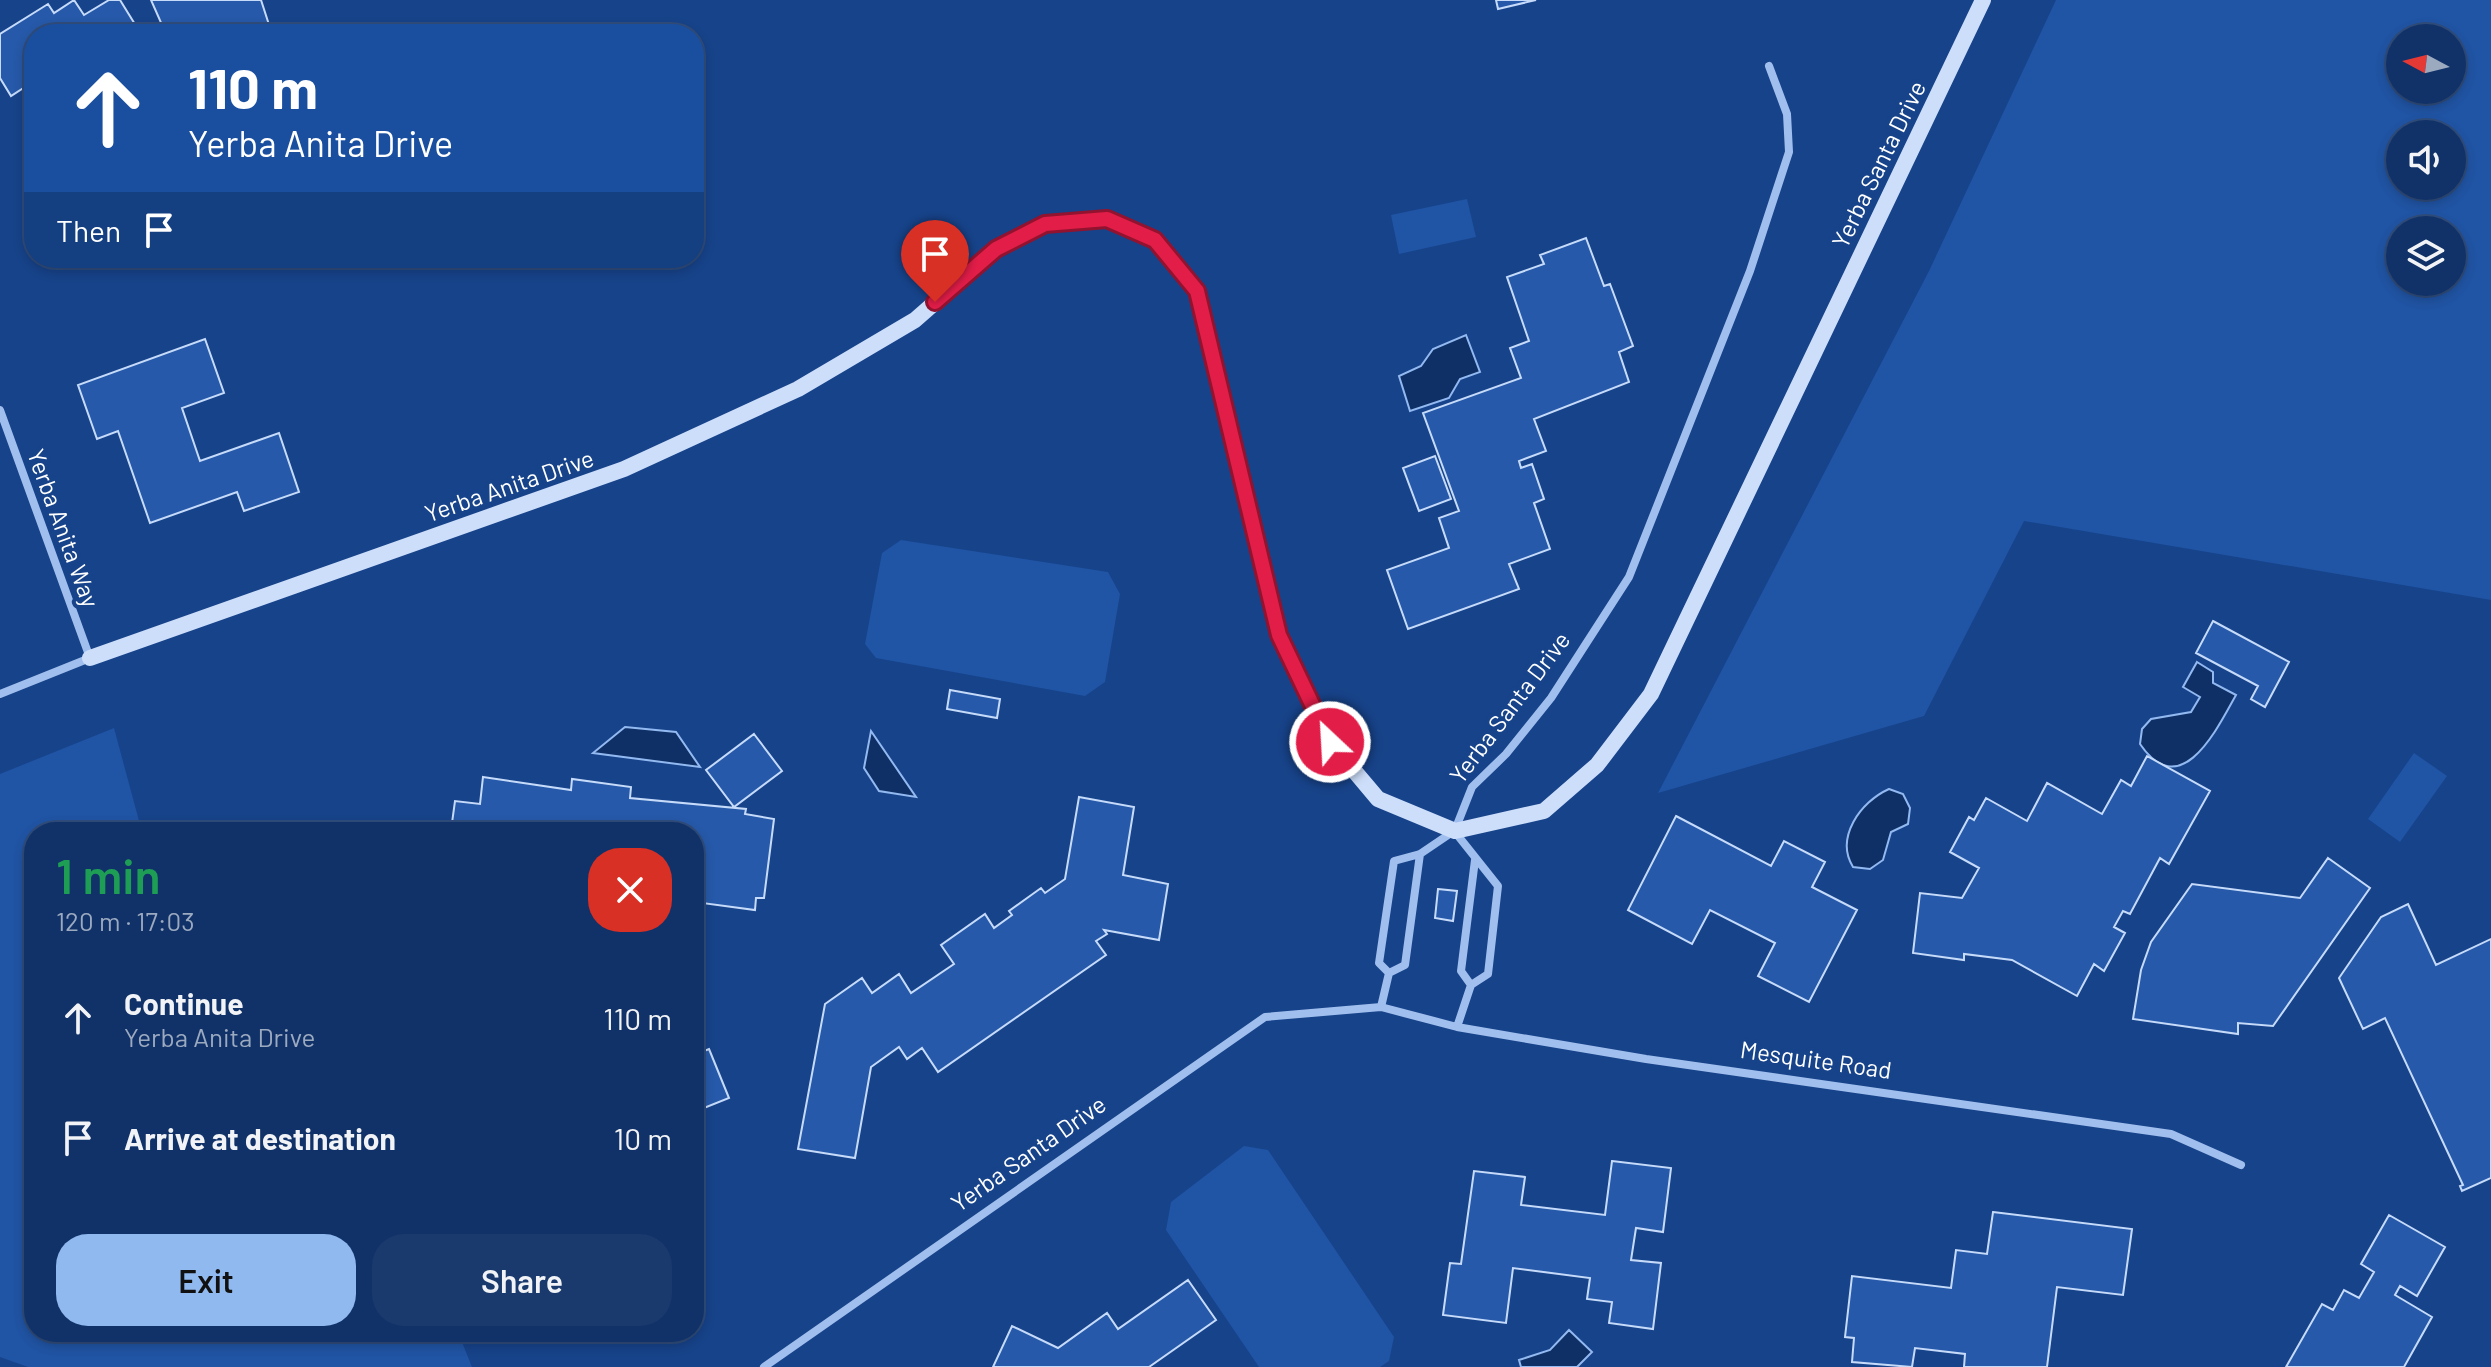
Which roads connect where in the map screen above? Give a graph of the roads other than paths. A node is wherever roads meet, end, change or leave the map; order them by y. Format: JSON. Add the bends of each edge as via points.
{"nodes":[{"id":1,"x":1983,"y":0,"type":"edge"},
{"id":2,"x":1769,"y":66,"type":"dead end"},
{"id":3,"x":0,"y":410,"type":"edge"},
{"id":4,"x":90,"y":658,"type":"junction"},
{"id":5,"x":0,"y":694,"type":"edge"},
{"id":6,"x":1455,"y":831,"type":"junction"},
{"id":7,"x":1420,"y":854,"type":"junction"},
{"id":8,"x":1475,"y":860,"type":"junction"},
{"id":9,"x":1389,"y":973,"type":"junction"},
{"id":10,"x":1471,"y":985,"type":"junction"},
{"id":11,"x":1381,"y":1007,"type":"junction"},
{"id":12,"x":1457,"y":1027,"type":"junction"},
{"id":13,"x":2241,"y":1165,"type":"dead end"},
{"id":14,"x":764,"y":1367,"type":"edge"}],
"edges":[{"from":1,"to":6,"type":"street","name":"Yerba Santa Drive","via":[[1651,694],[1597,765],[1544,811]]},
{"from":2,"to":6,"type":"street","name":"Yerba Santa Drive","via":[[1787,114],[1789,152],[1750,271],[1629,577],[1551,698],[1472,787]]},
{"from":3,"to":4,"type":"street","name":"Yerba Anita Way"},
{"from":4,"to":5,"type":"street","name":"Yerba Anita Drive"},
{"from":4,"to":6,"type":"street","name":"Yerba Anita Drive","via":[[624,469],[798,389],[915,320],[996,249],[1045,224],[1107,219],[1155,240],[1197,291],[1279,635],[1330,742],[1378,799]]},
{"from":6,"to":7,"type":"street"},
{"from":6,"to":8,"type":"street"},
{"from":7,"to":9,"type":"street","via":[[1405,965]]},
{"from":7,"to":9,"type":"street","via":[[1394,861],[1379,963]]},
{"from":8,"to":10,"type":"street","via":[[1461,971]]},
{"from":8,"to":10,"type":"street","via":[[1498,886],[1488,974]]},
{"from":9,"to":11,"type":"street"},
{"from":10,"to":12,"type":"street"},
{"from":11,"to":12,"type":"street","name":"Mesquite Road"},
{"from":11,"to":14,"type":"street","name":"Yerba Santa Drive","via":[[1265,1017]]},
{"from":12,"to":13,"type":"street","name":"Mesquite Road","via":[[2171,1134]]}]}
